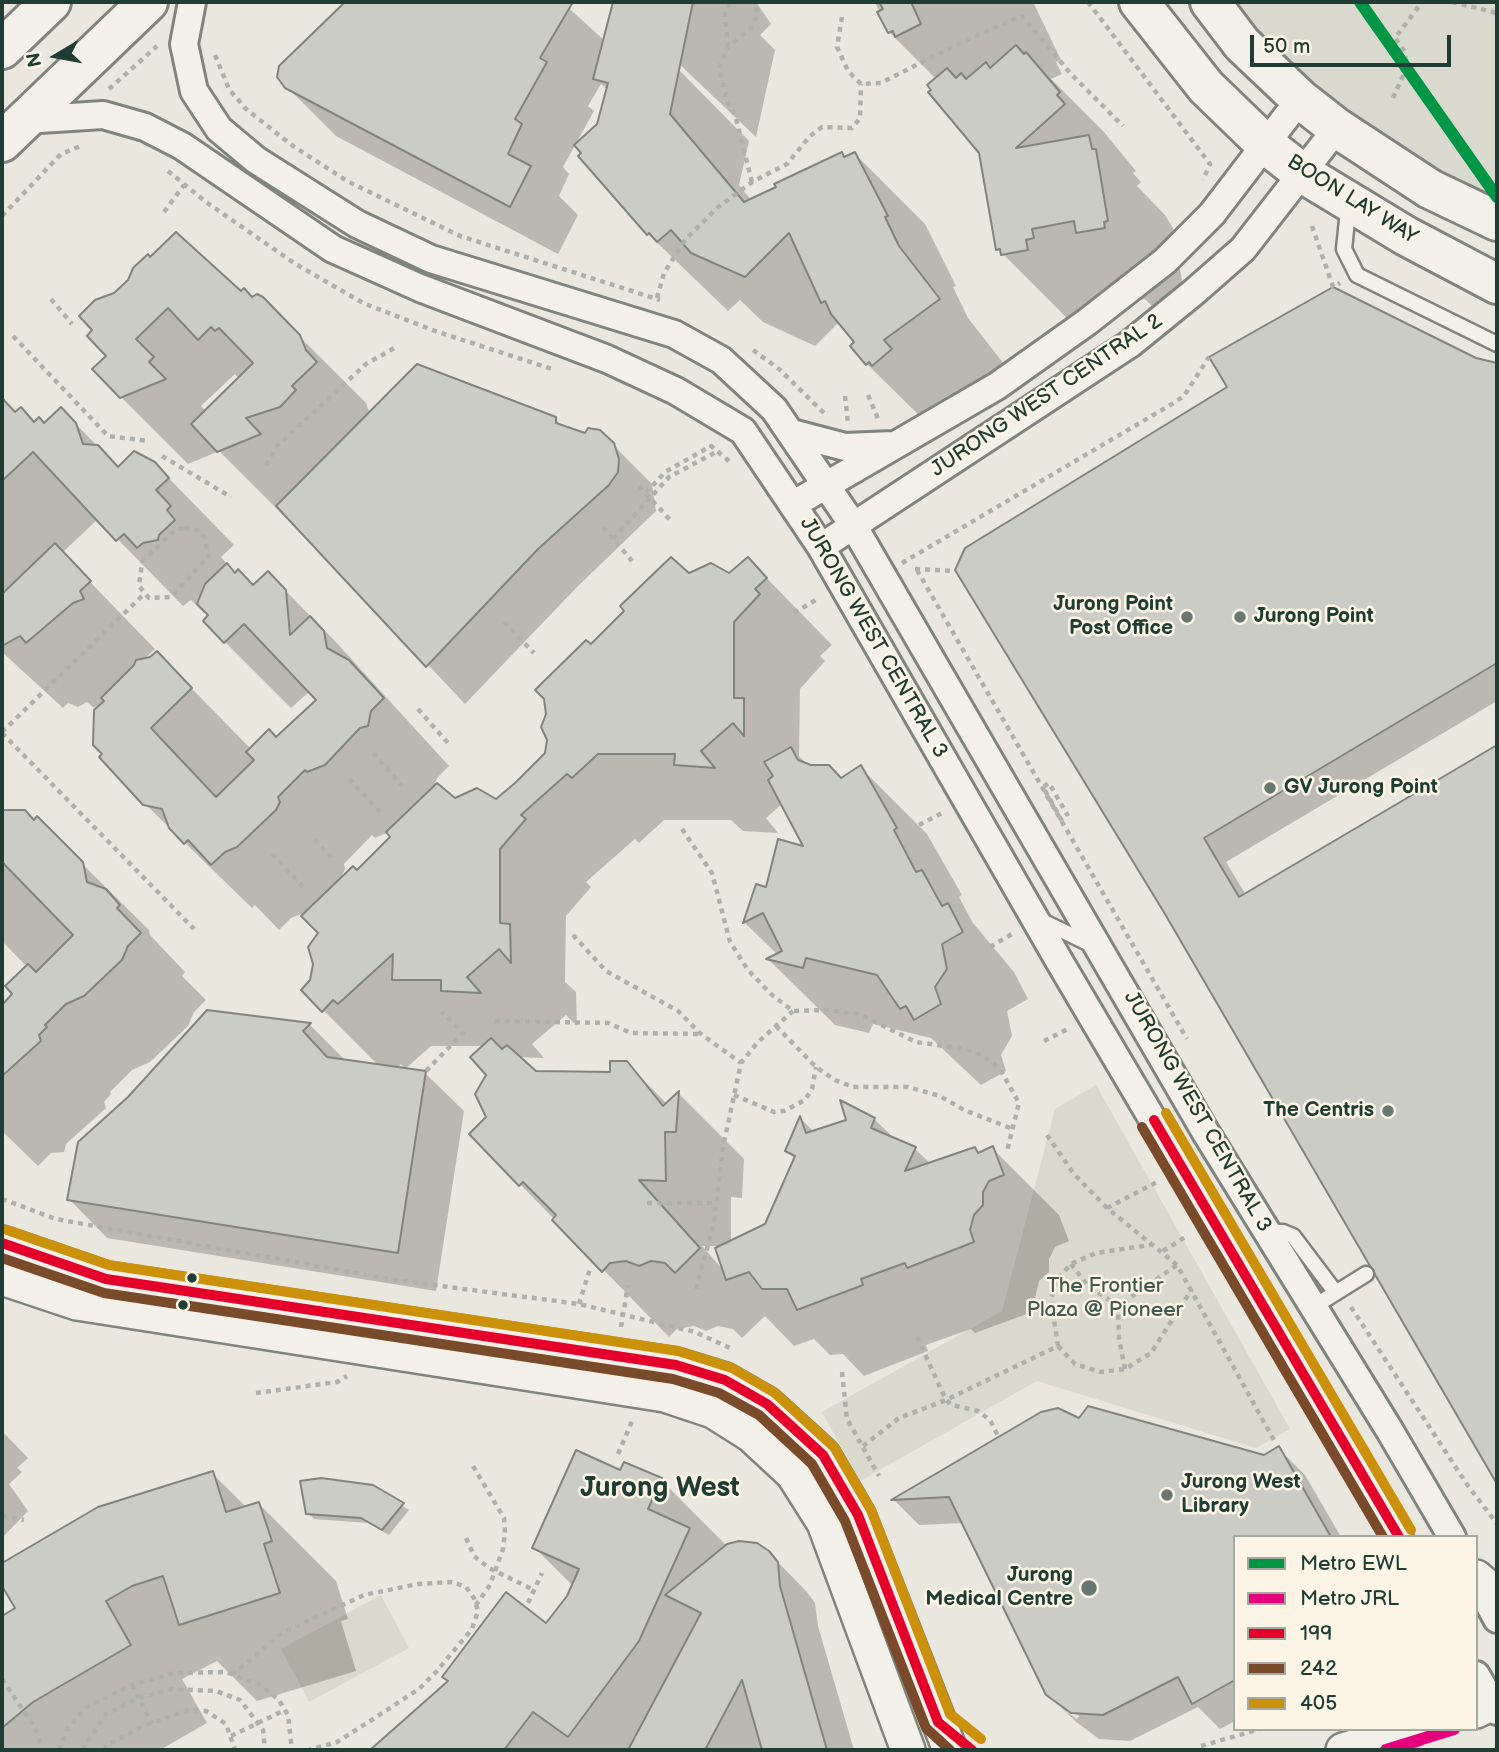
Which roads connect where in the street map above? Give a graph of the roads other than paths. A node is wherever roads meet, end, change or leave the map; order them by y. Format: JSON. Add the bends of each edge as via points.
{"nodes":[{"id":1,"x":51,"y":2,"type":"edge"},
{"id":2,"x":148,"y":2,"type":"edge"},
{"id":3,"x":192,"y":2,"type":"edge"},
{"id":4,"x":1139,"y":2,"type":"edge"},
{"id":5,"x":1210,"y":2,"type":"edge"},
{"id":6,"x":2,"y":49,"type":"edge"},
{"id":7,"x":1300,"y":99,"type":"junction"},
{"id":8,"x":1337,"y":128,"type":"junction"},
{"id":9,"x":13,"y":131,"type":"edge"},
{"id":10,"x":1265,"y":144,"type":"junction"},
{"id":11,"x":1302,"y":173,"type":"junction"},
{"id":12,"x":1358,"y":206,"type":"junction"},
{"id":13,"x":1497,"y":221,"type":"edge"},
{"id":14,"x":1497,"y":284,"type":"edge"},
{"id":15,"x":1497,"y":344,"type":"edge"},
{"id":16,"x":792,"y":433,"type":"junction"},
{"id":17,"x":887,"y":440,"type":"junction"},
{"id":18,"x":829,"y":485,"type":"junction"},
{"id":19,"x":794,"y":505,"type":"junction"},
{"id":20,"x":853,"y":525,"type":"junction"},
{"id":21,"x":821,"y":547,"type":"junction"},
{"id":22,"x":1034,"y":917,"type":"junction"},
{"id":23,"x":1101,"y":950,"type":"junction"},
{"id":24,"x":1267,"y":1233,"type":"junction"},
{"id":25,"x":2,"y":1243,"type":"edge"},
{"id":26,"x":1366,"y":1274,"type":"dead end"},
{"id":27,"x":2,"y":1278,"type":"edge"},
{"id":28,"x":1338,"y":1292,"type":"junction"},
{"id":29,"x":1313,"y":1307,"type":"junction"},
{"id":30,"x":1398,"y":1535,"type":"edge"},
{"id":31,"x":1451,"y":1535,"type":"edge"},
{"id":32,"x":1478,"y":1580,"type":"edge"},
{"id":33,"x":1478,"y":1582,"type":"edge"},
{"id":34,"x":1497,"y":1595,"type":"edge"},
{"id":35,"x":1497,"y":1619,"type":"edge"},
{"id":36,"x":1478,"y":1679,"type":"edge"},
{"id":37,"x":1491,"y":1707,"type":"edge"},
{"id":38,"x":1348,"y":1731,"type":"edge"},
{"id":39,"x":1406,"y":1731,"type":"edge"},
{"id":40,"x":944,"y":1736,"type":"edge"},
{"id":41,"x":906,"y":1747,"type":"edge"},
{"id":42,"x":972,"y":1750,"type":"edge"},
{"id":43,"x":1322,"y":1750,"type":"edge"},
{"id":44,"x":1343,"y":1750,"type":"edge"}],
"edges":[{"from":1,"to":6,"type":"main road"},
{"from":2,"to":9,"type":"main road"},
{"from":3,"to":16,"type":"street","name":"JURONG WEST CENTRAL 3","via":[[184,44],[194,91],[219,129],[256,160],[357,224],[431,259],[674,334],[721,359],[774,409]]},
{"from":4,"to":10,"type":"main road","name":"BOON LAY WAY","via":[[1206,87]]},
{"from":5,"to":7,"type":"main road","via":[[1242,44]]},
{"from":7,"to":8,"type":"main road"},
{"from":7,"to":10,"type":"street","name":"JURONG WEST CENTRAL 2"},
{"from":8,"to":11,"type":"street","name":"JURONG WEST CENTRAL 2"},
{"from":8,"to":13,"type":"main road","via":[[1430,189]]},
{"from":9,"to":19,"type":"street","name":"JURONG WEST CENTRAL 3","via":[[103,115],[145,127],[182,146],[333,249],[676,391],[743,431]]},
{"from":10,"to":11,"type":"main road","name":"BOON LAY WAY"},
{"from":10,"to":17,"type":"street","name":"JURONG WEST CENTRAL 2","via":[[1212,214],[1165,261],[997,386]]},
{"from":11,"to":12,"type":"main road","name":"BOON LAY WAY"},
{"from":11,"to":20,"type":"street","name":"JURONG WEST CENTRAL 2","via":[[1243,249],[1130,344]]},
{"from":12,"to":14,"type":"main road","name":"BOON LAY WAY"},
{"from":12,"to":15,"type":"lane","via":[[1348,220],[1344,249],[1357,275]]},
{"from":16,"to":17,"type":"street","name":"JURONG WEST CENTRAL 2","via":[[845,447]]},
{"from":16,"to":18,"type":"street","name":"JURONG WEST CENTRAL 3"},
{"from":17,"to":18,"type":"street","name":"JURONG WEST CENTRAL 2"},
{"from":18,"to":19,"type":"street","name":"JURONG WEST CENTRAL 2"},
{"from":18,"to":20,"type":"street","name":"JURONG WEST CENTRAL 3"},
{"from":19,"to":21,"type":"street","name":"JURONG WEST CENTRAL 3"},
{"from":20,"to":21,"type":"street","name":"JURONG WEST CENTRAL 2"},
{"from":20,"to":23,"type":"street","name":"JURONG WEST CENTRAL 3","via":[[1043,858]]},
{"from":21,"to":22,"type":"street","name":"JURONG WEST CENTRAL 3"},
{"from":22,"to":23,"type":"lane"},
{"from":22,"to":30,"type":"street","name":"JURONG WEST CENTRAL 3"},
{"from":23,"to":24,"type":"street","name":"JURONG WEST CENTRAL 3"},
{"from":24,"to":28,"type":"lane","via":[[1293,1236]]},
{"from":24,"to":29,"type":"street","name":"JURONG WEST CENTRAL 3"},
{"from":25,"to":40,"type":"street","via":[[106,1279],[677,1365],[725,1380],[767,1404],[823,1455],[858,1515]]},
{"from":26,"to":28,"type":"lane"},
{"from":27,"to":41,"type":"street","via":[[77,1303],[665,1395],[713,1411],[751,1435],[793,1475],[824,1523]]},
{"from":28,"to":29,"type":"lane"},
{"from":29,"to":31,"type":"street","name":"JURONG WEST CENTRAL 3"},
{"from":32,"to":34,"type":"street"},
{"from":33,"to":35,"type":"street"},
{"from":36,"to":37,"type":"street"},
{"from":38,"to":43,"type":"street"},
{"from":39,"to":44,"type":"street"},
{"from":40,"to":42,"type":"street"}]}
